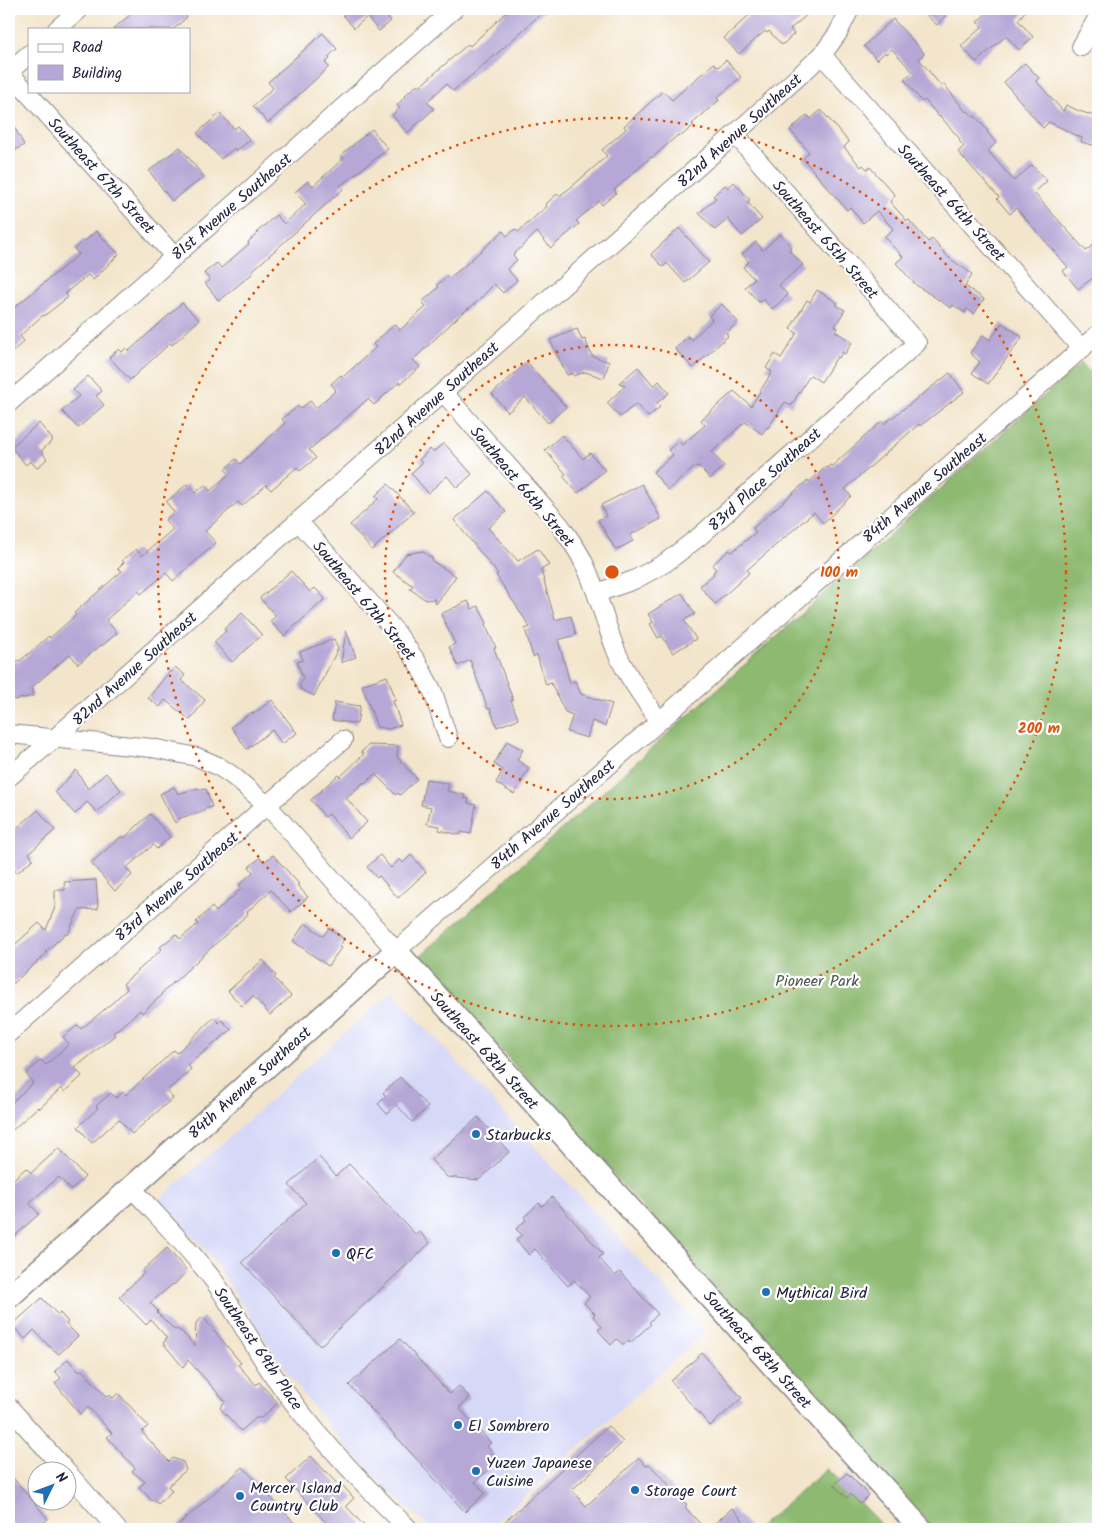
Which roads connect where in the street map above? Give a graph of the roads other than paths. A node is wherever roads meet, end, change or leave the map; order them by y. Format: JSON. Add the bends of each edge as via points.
{"nodes":[{"id":1,"x":80,"y":9,"type":"edge"},
{"id":2,"x":454,"y":9,"type":"edge"},
{"id":3,"x":850,"y":9,"type":"edge"},
{"id":4,"x":1098,"y":17,"type":"edge"},
{"id":5,"x":58,"y":28,"type":"edge"},
{"id":6,"x":1081,"y":46,"type":"dead end"},
{"id":7,"x":28,"y":55,"type":"edge"},
{"id":8,"x":822,"y":55,"type":"junction"},
{"id":9,"x":9,"y":72,"type":"edge"},
{"id":10,"x":735,"y":134,"type":"junction"},
{"id":11,"x":174,"y":256,"type":"junction"},
{"id":12,"x":1098,"y":334,"type":"edge"},
{"id":13,"x":917,"y":343,"type":"joint"},
{"id":14,"x":1082,"y":349,"type":"junction"},
{"id":15,"x":442,"y":392,"type":"junction"},
{"id":16,"x":9,"y":403,"type":"edge"},
{"id":17,"x":298,"y":521,"type":"junction"},
{"id":18,"x":597,"y":593,"type":"junction"},
{"id":19,"x":659,"y":721,"type":"junction"},
{"id":20,"x":9,"y":734,"type":"edge"},
{"id":21,"x":448,"y":738,"type":"dead end"},
{"id":22,"x":54,"y":739,"type":"junction"},
{"id":23,"x":343,"y":740,"type":"dead end"},
{"id":24,"x":9,"y":777,"type":"edge"},
{"id":25,"x":267,"y":805,"type":"junction"},
{"id":26,"x":396,"y":951,"type":"junction"},
{"id":27,"x":9,"y":1032,"type":"edge"},
{"id":28,"x":131,"y":1187,"type":"junction"},
{"id":29,"x":9,"y":1297,"type":"edge"},
{"id":30,"x":9,"y":1406,"type":"edge"},
{"id":31,"x":56,"y":1460,"type":"edge"},
{"id":32,"x":78,"y":1485,"type":"edge"},
{"id":33,"x":117,"y":1529,"type":"edge"},
{"id":34,"x":409,"y":1529,"type":"edge"},
{"id":35,"x":921,"y":1529,"type":"edge"}],
"edges":[{"from":1,"to":5,"type":"street"},
{"from":2,"to":11,"type":"street","name":"81st Avenue Southeast"},
{"from":3,"to":8,"type":"street","name":"82nd Avenue Southeast"},
{"from":4,"to":6,"type":"street"},
{"from":7,"to":9,"type":"street"},
{"from":8,"to":10,"type":"street","name":"82nd Avenue Southeast"},
{"from":8,"to":14,"type":"street","name":"Southeast 64th Street"},
{"from":9,"to":11,"type":"street","name":"Southeast 67th Street"},
{"from":10,"to":13,"type":"street","name":"Southeast 65th Street"},
{"from":10,"to":15,"type":"street","name":"82nd Avenue Southeast"},
{"from":11,"to":16,"type":"street","name":"81st Avenue Southeast"},
{"from":12,"to":14,"type":"street","name":"84th Avenue Southeast"},
{"from":13,"to":18,"type":"street","name":"83rd Place Southeast","via":[[700,536],[665,563],[634,580]]},
{"from":14,"to":19,"type":"street","name":"84th Avenue Southeast"},
{"from":15,"to":17,"type":"street","name":"82nd Avenue Southeast"},
{"from":15,"to":18,"type":"street","name":"Southeast 66th Street","via":[[560,525],[583,560]]},
{"from":17,"to":21,"type":"street","name":"Southeast 67th Street","via":[[396,632],[418,662]]},
{"from":17,"to":22,"type":"street","name":"82nd Avenue Southeast"},
{"from":18,"to":19,"type":"street","name":"Southeast 66th Street","via":[[615,650]]},
{"from":19,"to":26,"type":"street","name":"84th Avenue Southeast"},
{"from":20,"to":22,"type":"street","name":"Southeast 68th Street"},
{"from":22,"to":24,"type":"street","name":"82nd Avenue Southeast"},
{"from":22,"to":25,"type":"street","name":"Southeast 68th Street","via":[[152,748],[197,757],[233,776]]},
{"from":23,"to":25,"type":"street","name":"83rd Avenue Southeast"},
{"from":25,"to":26,"type":"street","name":"Southeast 68th Street"},
{"from":25,"to":27,"type":"street","name":"83rd Avenue Southeast"},
{"from":26,"to":28,"type":"street","name":"84th Avenue Southeast"},
{"from":26,"to":35,"type":"street","name":"Southeast 68th Street"},
{"from":28,"to":29,"type":"street","name":"84th Avenue Southeast"},
{"from":28,"to":34,"type":"street","name":"Southeast 69th Place","via":[[214,1281],[272,1373],[310,1422]]},
{"from":30,"to":31,"type":"street"},
{"from":32,"to":33,"type":"street"}]}
